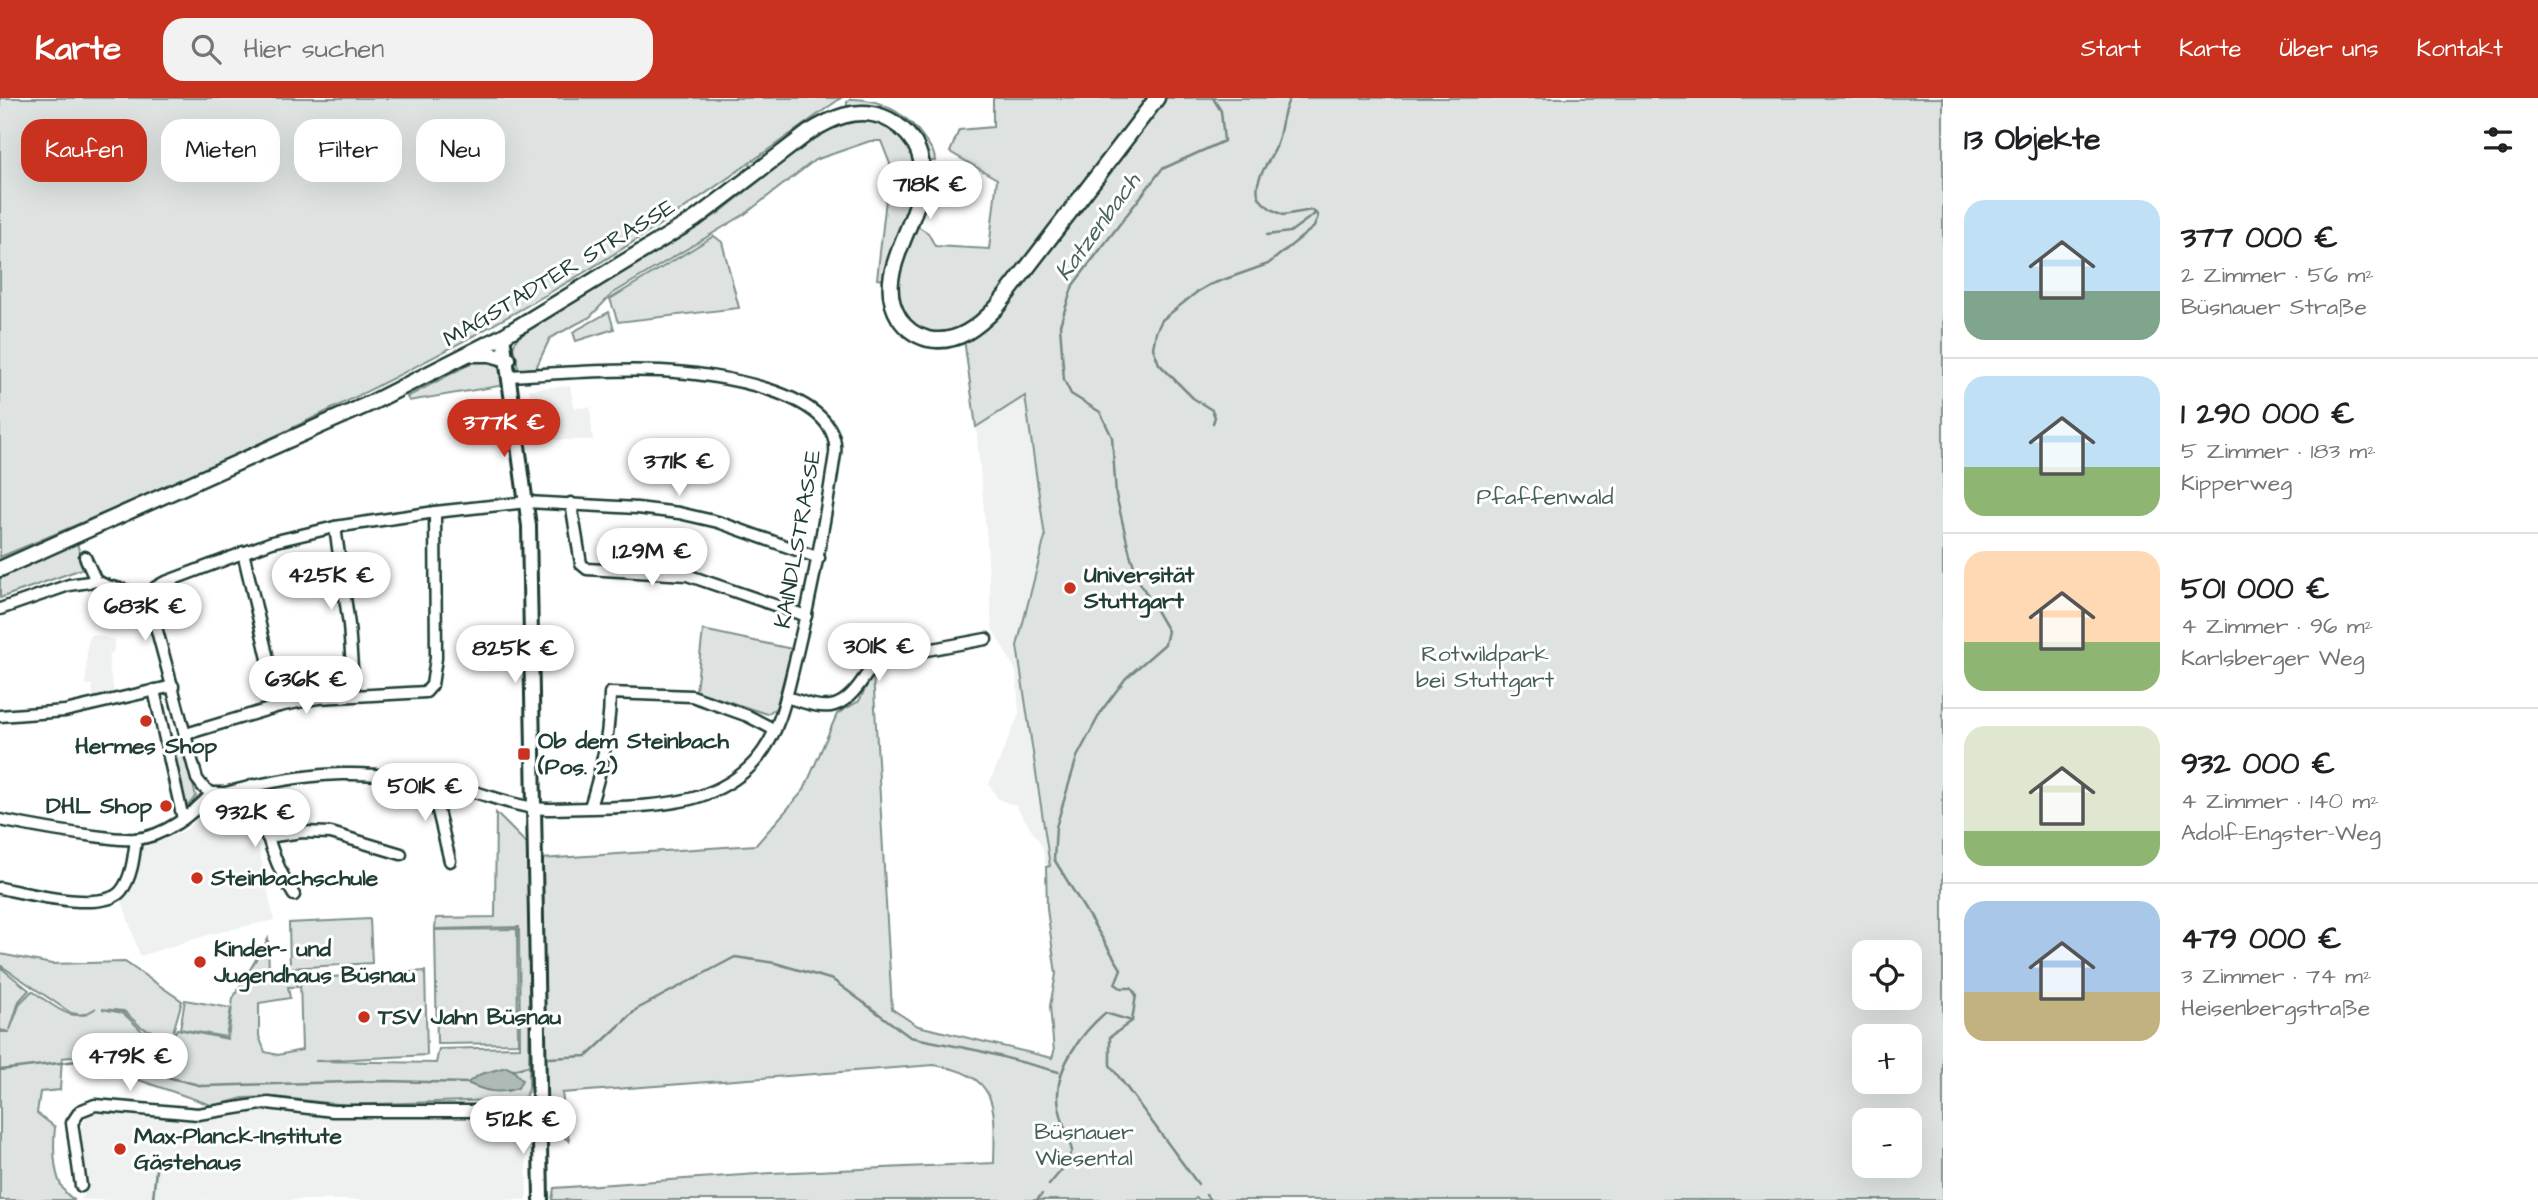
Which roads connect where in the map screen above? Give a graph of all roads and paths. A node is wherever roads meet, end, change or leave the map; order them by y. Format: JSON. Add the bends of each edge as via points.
{"nodes":[{"id":1,"x":1157,"y":98,"type":"edge"},
{"id":2,"x":503,"y":336,"type":"junction"},
{"id":3,"x":469,"y":354,"type":"junction"},
{"id":4,"x":508,"y":359,"type":"junction"},
{"id":5,"x":510,"y":376,"type":"junction"},
{"id":6,"x":527,"y":502,"type":"junction"},
{"id":7,"x":571,"y":503,"type":"junction"},
{"id":8,"x":435,"y":512,"type":"junction"},
{"id":9,"x":335,"y":527,"type":"junction"},
{"id":10,"x":243,"y":552,"type":"junction"},
{"id":11,"x":85,"y":557,"type":"dead end"},
{"id":12,"x":819,"y":558,"type":"junction"},
{"id":13,"x":0,"y":569,"type":"edge"},
{"id":14,"x":96,"y":581,"type":"junction"},
{"id":15,"x":150,"y":596,"type":"junction"},
{"id":16,"x":0,"y":609,"type":"edge"},
{"id":17,"x":806,"y":616,"type":"junction"},
{"id":18,"x":986,"y":639,"type":"dead end"},
{"id":19,"x":173,"y":685,"type":"junction"},
{"id":20,"x":154,"y":690,"type":"junction"},
{"id":21,"x":354,"y":695,"type":"junction"},
{"id":22,"x":786,"y":697,"type":"junction"},
{"id":23,"x":279,"y":706,"type":"junction"},
{"id":24,"x":0,"y":716,"type":"edge"},
{"id":25,"x":775,"y":730,"type":"junction"},
{"id":26,"x":186,"y":734,"type":"junction"},
{"id":27,"x":434,"y":782,"type":"junction"},
{"id":28,"x":253,"y":785,"type":"junction"},
{"id":29,"x":212,"y":793,"type":"junction"},
{"id":30,"x":590,"y":807,"type":"junction"},
{"id":31,"x":534,"y":809,"type":"junction"},
{"id":32,"x":183,"y":819,"type":"junction"},
{"id":33,"x":0,"y":820,"type":"edge"},
{"id":34,"x":267,"y":837,"type":"junction"},
{"id":35,"x":135,"y":839,"type":"junction"},
{"id":36,"x":401,"y":854,"type":"dead end"},
{"id":37,"x":450,"y":861,"type":"dead end"},
{"id":38,"x":0,"y":888,"type":"edge"},
{"id":39,"x":294,"y":895,"type":"dead end"},
{"id":40,"x":539,"y":1111,"type":"junction"},
{"id":41,"x":81,"y":1186,"type":"dead end"},
{"id":42,"x":541,"y":1200,"type":"edge"}],
"edges":[{"from":1,"to":2,"type":"main road","name":"MAGSTADTER STRASSE","via":[[997,307],[974,328],[954,338],[932,340],[916,334],[894,310],[892,275],[920,197],[922,168],[918,150],[905,131],[884,117],[863,113],[821,125],[695,219]]},
{"from":2,"to":3,"type":"main road","name":"MAGSTADTER STRASSE"},
{"from":2,"to":4,"type":"street"},
{"from":3,"to":4,"type":"main road"},
{"from":3,"to":13,"type":"main road","name":"MAGSTADTER STRASSE","via":[[371,403]]},
{"from":4,"to":5,"type":"street"},
{"from":5,"to":6,"type":"street"},
{"from":5,"to":12,"type":"street","name":"KAINDLSTRASSE","via":[[665,371],[753,385],[804,404],[827,421],[836,446]]},
{"from":6,"to":7,"type":"street"},
{"from":6,"to":8,"type":"street"},
{"from":6,"to":31,"type":"street"},
{"from":7,"to":12,"type":"street","via":[[679,513]]},
{"from":7,"to":17,"type":"street","via":[[581,564],[587,569],[687,575]]},
{"from":8,"to":9,"type":"street"},
{"from":8,"to":21,"type":"street","via":[[436,658],[432,685],[426,692]]},
{"from":9,"to":10,"type":"street"},
{"from":9,"to":21,"type":"street"},
{"from":10,"to":15,"type":"street","via":[[163,583]]},
{"from":10,"to":23,"type":"street"},
{"from":11,"to":14,"type":"street"},
{"from":12,"to":17,"type":"street","name":"KAINDLSTRASSE"},
{"from":14,"to":15,"type":"street"},
{"from":14,"to":16,"type":"street","via":[[69,585]]},
{"from":15,"to":19,"type":"street"},
{"from":17,"to":22,"type":"street","name":"KAINDLSTRASSE"},
{"from":18,"to":22,"type":"street","via":[[884,658],[842,704],[817,706]]},
{"from":19,"to":20,"type":"street"},
{"from":19,"to":26,"type":"street"},
{"from":20,"to":24,"type":"street","via":[[65,711]]},
{"from":20,"to":32,"type":"street"},
{"from":21,"to":23,"type":"street"},
{"from":22,"to":25,"type":"street","name":"KAINDLSTRASSE"},
{"from":23,"to":26,"type":"street"},
{"from":25,"to":30,"type":"street","name":"KAINDLSTRASSE","via":[[744,771],[706,794],[680,802]]},
{"from":25,"to":30,"type":"street","via":[[692,696],[610,693],[604,761]]},
{"from":26,"to":29,"type":"street","via":[[197,779]]},
{"from":27,"to":28,"type":"street","name":"KAINDLSTRASSE","via":[[332,773]]},
{"from":27,"to":31,"type":"street","name":"KAINDLSTRASSE"},
{"from":27,"to":37,"type":"street"},
{"from":28,"to":29,"type":"street","name":"KAINDLSTRASSE"},
{"from":28,"to":34,"type":"street"},
{"from":29,"to":32,"type":"street"},
{"from":30,"to":31,"type":"street","name":"KAINDLSTRASSE"},
{"from":31,"to":40,"type":"street"},
{"from":32,"to":35,"type":"street"},
{"from":33,"to":35,"type":"street","via":[[71,834]]},
{"from":34,"to":36,"type":"street","via":[[331,833]]},
{"from":34,"to":39,"type":"street","via":[[282,878]]},
{"from":35,"to":38,"type":"street","via":[[128,874],[121,891],[111,898],[50,898]]},
{"from":40,"to":41,"type":"street","via":[[334,1111],[268,1103],[198,1114],[95,1105],[80,1111],[72,1123]]},
{"from":40,"to":42,"type":"street"}]}
